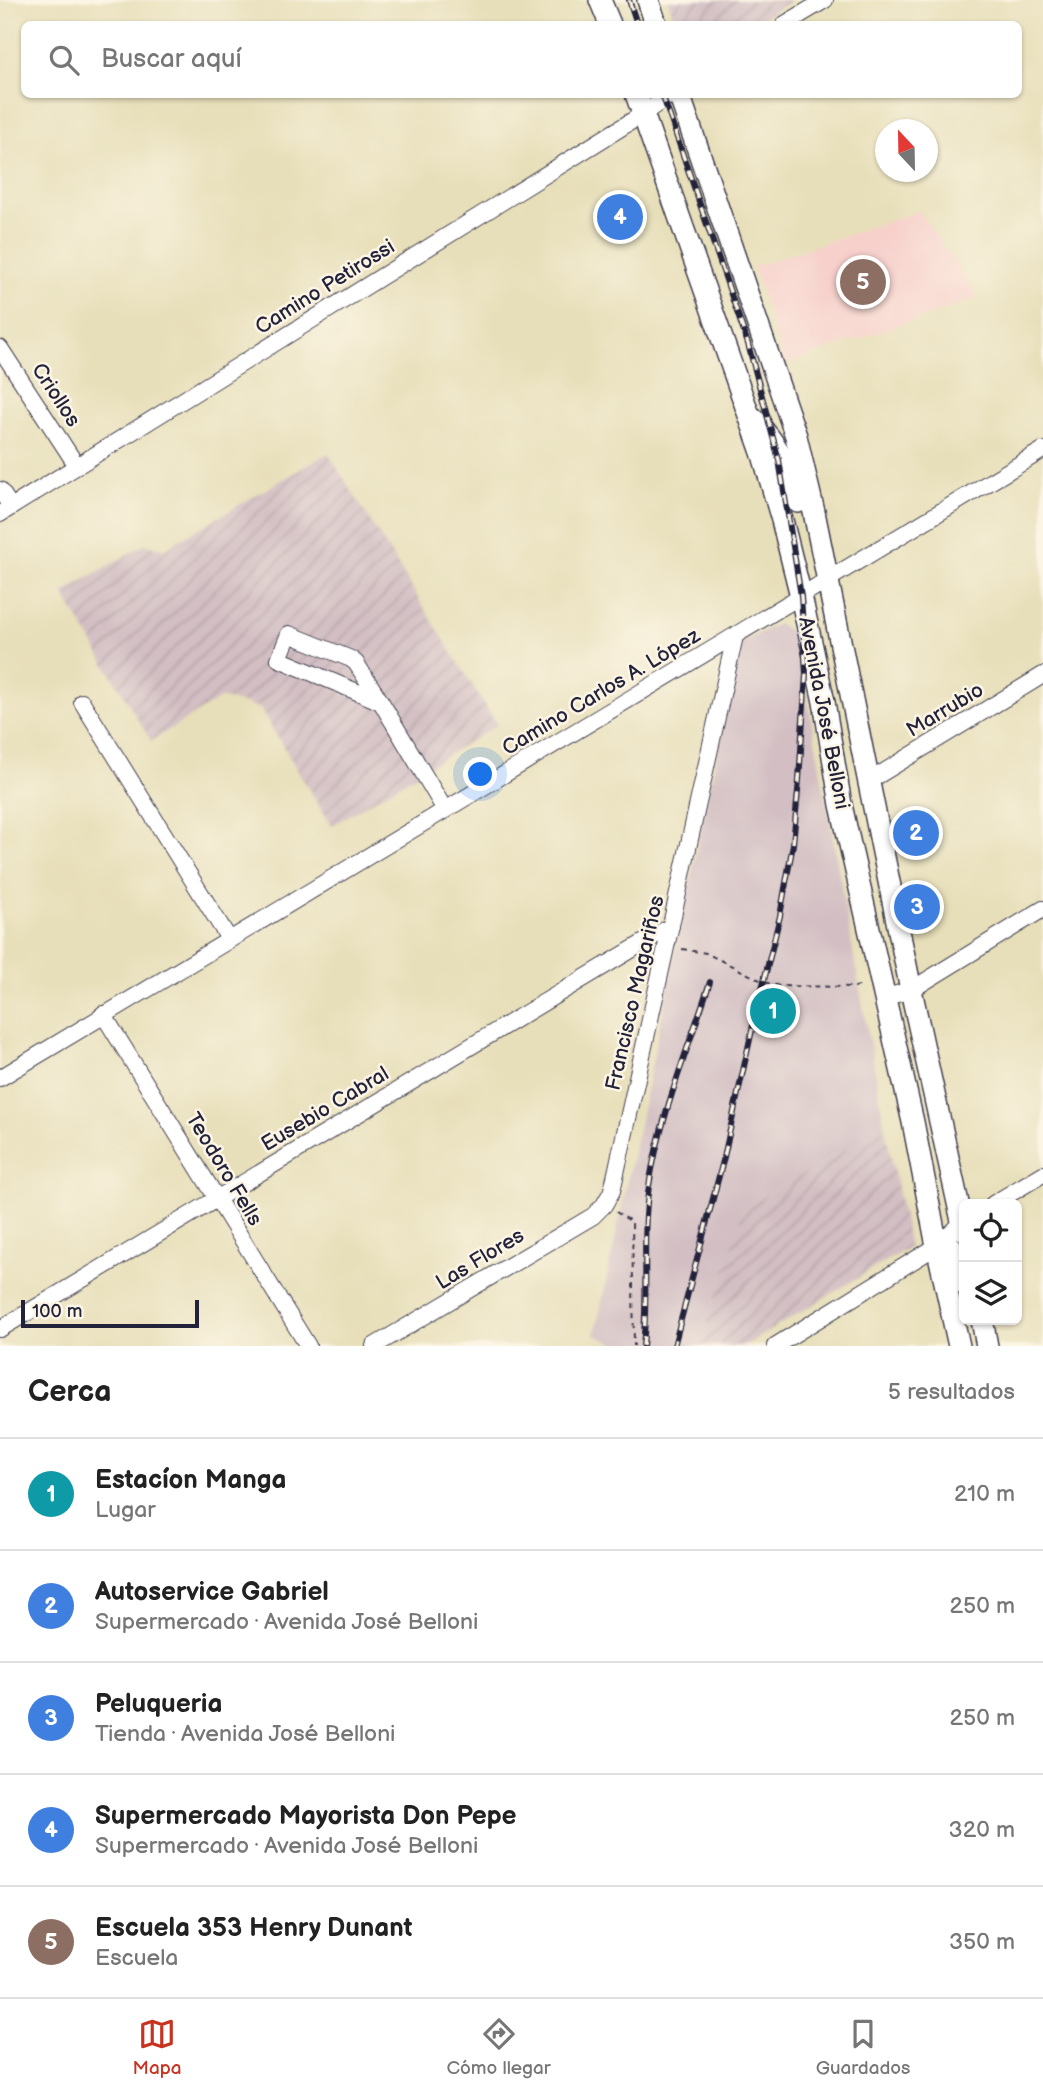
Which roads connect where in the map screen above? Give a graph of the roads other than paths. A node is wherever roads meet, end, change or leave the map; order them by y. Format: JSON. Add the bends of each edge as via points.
{"nodes":[{"id":1,"x":600,"y":0,"type":"edge"},
{"id":2,"x":648,"y":0,"type":"edge"},
{"id":3,"x":825,"y":0,"type":"edge"},
{"id":4,"x":609,"y":21,"type":"edge"},
{"id":5,"x":655,"y":21,"type":"edge"},
{"id":6,"x":790,"y":21,"type":"edge"},
{"id":7,"x":659,"y":98,"type":"edge"},
{"id":8,"x":680,"y":98,"type":"edge"},
{"id":9,"x":640,"y":104,"type":"edge"},
{"id":10,"x":0,"y":348,"type":"edge"},
{"id":11,"x":746,"y":410,"type":"junction"},
{"id":12,"x":1043,"y":450,"type":"edge"},
{"id":13,"x":76,"y":466,"type":"junction"},
{"id":14,"x":0,"y":490,"type":"edge"},
{"id":15,"x":6,"y":511,"type":"edge"},
{"id":16,"x":827,"y":581,"type":"junction"},
{"id":17,"x":801,"y":596,"type":"junction"},
{"id":18,"x":735,"y":636,"type":"junction"},
{"id":19,"x":1043,"y":675,"type":"edge"},
{"id":20,"x":82,"y":702,"type":"dead end"},
{"id":21,"x":381,"y":702,"type":"junction"},
{"id":22,"x":855,"y":709,"type":"junction"},
{"id":23,"x":869,"y":781,"type":"junction"},
{"id":24,"x":445,"y":810,"type":"junction"},
{"id":25,"x":1043,"y":909,"type":"edge"},
{"id":26,"x":671,"y":926,"type":"junction"},
{"id":27,"x":229,"y":939,"type":"junction"},
{"id":28,"x":911,"y":990,"type":"junction"},
{"id":29,"x":886,"y":997,"type":"junction"},
{"id":30,"x":103,"y":1014,"type":"junction"},
{"id":31,"x":0,"y":1078,"type":"edge"},
{"id":32,"x":913,"y":1122,"type":"junction"},
{"id":33,"x":1043,"y":1174,"type":"edge"},
{"id":34,"x":217,"y":1199,"type":"junction"},
{"id":35,"x":1001,"y":1199,"type":"edge"},
{"id":36,"x":959,"y":1203,"type":"edge"},
{"id":37,"x":604,"y":1205,"type":"joint"},
{"id":38,"x":959,"y":1224,"type":"edge"},
{"id":39,"x":959,"y":1229,"type":"edge"},
{"id":40,"x":937,"y":1246,"type":"junction"},
{"id":41,"x":960,"y":1262,"type":"edge"},
{"id":42,"x":983,"y":1325,"type":"edge"},
{"id":43,"x":0,"y":1329,"type":"edge"},
{"id":44,"x":309,"y":1346,"type":"edge"},
{"id":45,"x":374,"y":1346,"type":"edge"},
{"id":46,"x":775,"y":1346,"type":"edge"},
{"id":47,"x":958,"y":1346,"type":"edge"},
{"id":48,"x":987,"y":1346,"type":"edge"}],
"edges":[{"from":1,"to":4,"type":"main road"},
{"from":2,"to":5,"type":"main road"},
{"from":3,"to":6,"type":"street"},
{"from":7,"to":9,"type":"street","name":"Camino Petirossi"},
{"from":8,"to":16,"type":"main road","name":"Avenida José Belloni","via":[[796,436]]},
{"from":9,"to":11,"type":"main road","name":"Avenida José Belloni"},
{"from":9,"to":13,"type":"street","name":"Camino Petirossi"},
{"from":10,"to":13,"type":"street","name":"Criollos"},
{"from":11,"to":16,"type":"main road","via":[[774,441],[786,463],[808,556]]},
{"from":11,"to":17,"type":"main road","name":"Avenida José Belloni"},
{"from":12,"to":16,"type":"street","name":"Camino Carlos A. López"},
{"from":13,"to":15,"type":"street","name":"Camino Petirossi"},
{"from":14,"to":15,"type":"street"},
{"from":16,"to":17,"type":"street","name":"Camino Carlos A. López"},
{"from":16,"to":22,"type":"main road","name":"Avenida José Belloni"},
{"from":17,"to":18,"type":"street","name":"Camino Carlos A. López"},
{"from":17,"to":22,"type":"main road","via":[[824,607],[842,695]]},
{"from":17,"to":29,"type":"main road","name":"Avenida José Belloni","via":[[841,806]]},
{"from":18,"to":24,"type":"street","name":"Camino Carlos A. López"},
{"from":18,"to":26,"type":"street","name":"Francisco Magariños"},
{"from":19,"to":23,"type":"street","name":"Marrubio"},
{"from":20,"to":27,"type":"street"},
{"from":21,"to":21,"type":"street","via":[[279,659],[289,634],[351,659]]},
{"from":21,"to":24,"type":"street"},
{"from":22,"to":23,"type":"main road","name":"Avenida José Belloni"},
{"from":23,"to":28,"type":"main road","name":"Avenida José Belloni"},
{"from":24,"to":27,"type":"street","name":"Camino Carlos A. López"},
{"from":25,"to":28,"type":"street"},
{"from":26,"to":34,"type":"street","name":"Eusebio Cabral"},
{"from":26,"to":37,"type":"street","name":"Francisco Magariños","via":[[611,1191]]},
{"from":27,"to":30,"type":"street","name":"Camino Carlos A. López"},
{"from":28,"to":29,"type":"street"},
{"from":28,"to":36,"type":"main road","name":"Avenida José Belloni"},
{"from":29,"to":32,"type":"main road","name":"Avenida José Belloni"},
{"from":30,"to":31,"type":"street","name":"Camino Carlos A. López"},
{"from":30,"to":34,"type":"street","name":"Teodoro Fells"},
{"from":32,"to":38,"type":"main road","via":[[928,1142],[943,1214],[949,1223]]},
{"from":32,"to":40,"type":"main road","name":"Avenida José Belloni"},
{"from":33,"to":35,"type":"street"},
{"from":34,"to":43,"type":"street","name":"Eusebio Cabral"},
{"from":34,"to":44,"type":"street","name":"Teodoro Fells"},
{"from":37,"to":45,"type":"street","name":"Las Flores","via":[[593,1216]]},
{"from":39,"to":40,"type":"street"},
{"from":40,"to":41,"type":"main road","via":[[948,1244],[958,1252]]},
{"from":40,"to":46,"type":"street"},
{"from":40,"to":47,"type":"main road","name":"Avenida José Belloni"},
{"from":42,"to":48,"type":"main road"}]}
